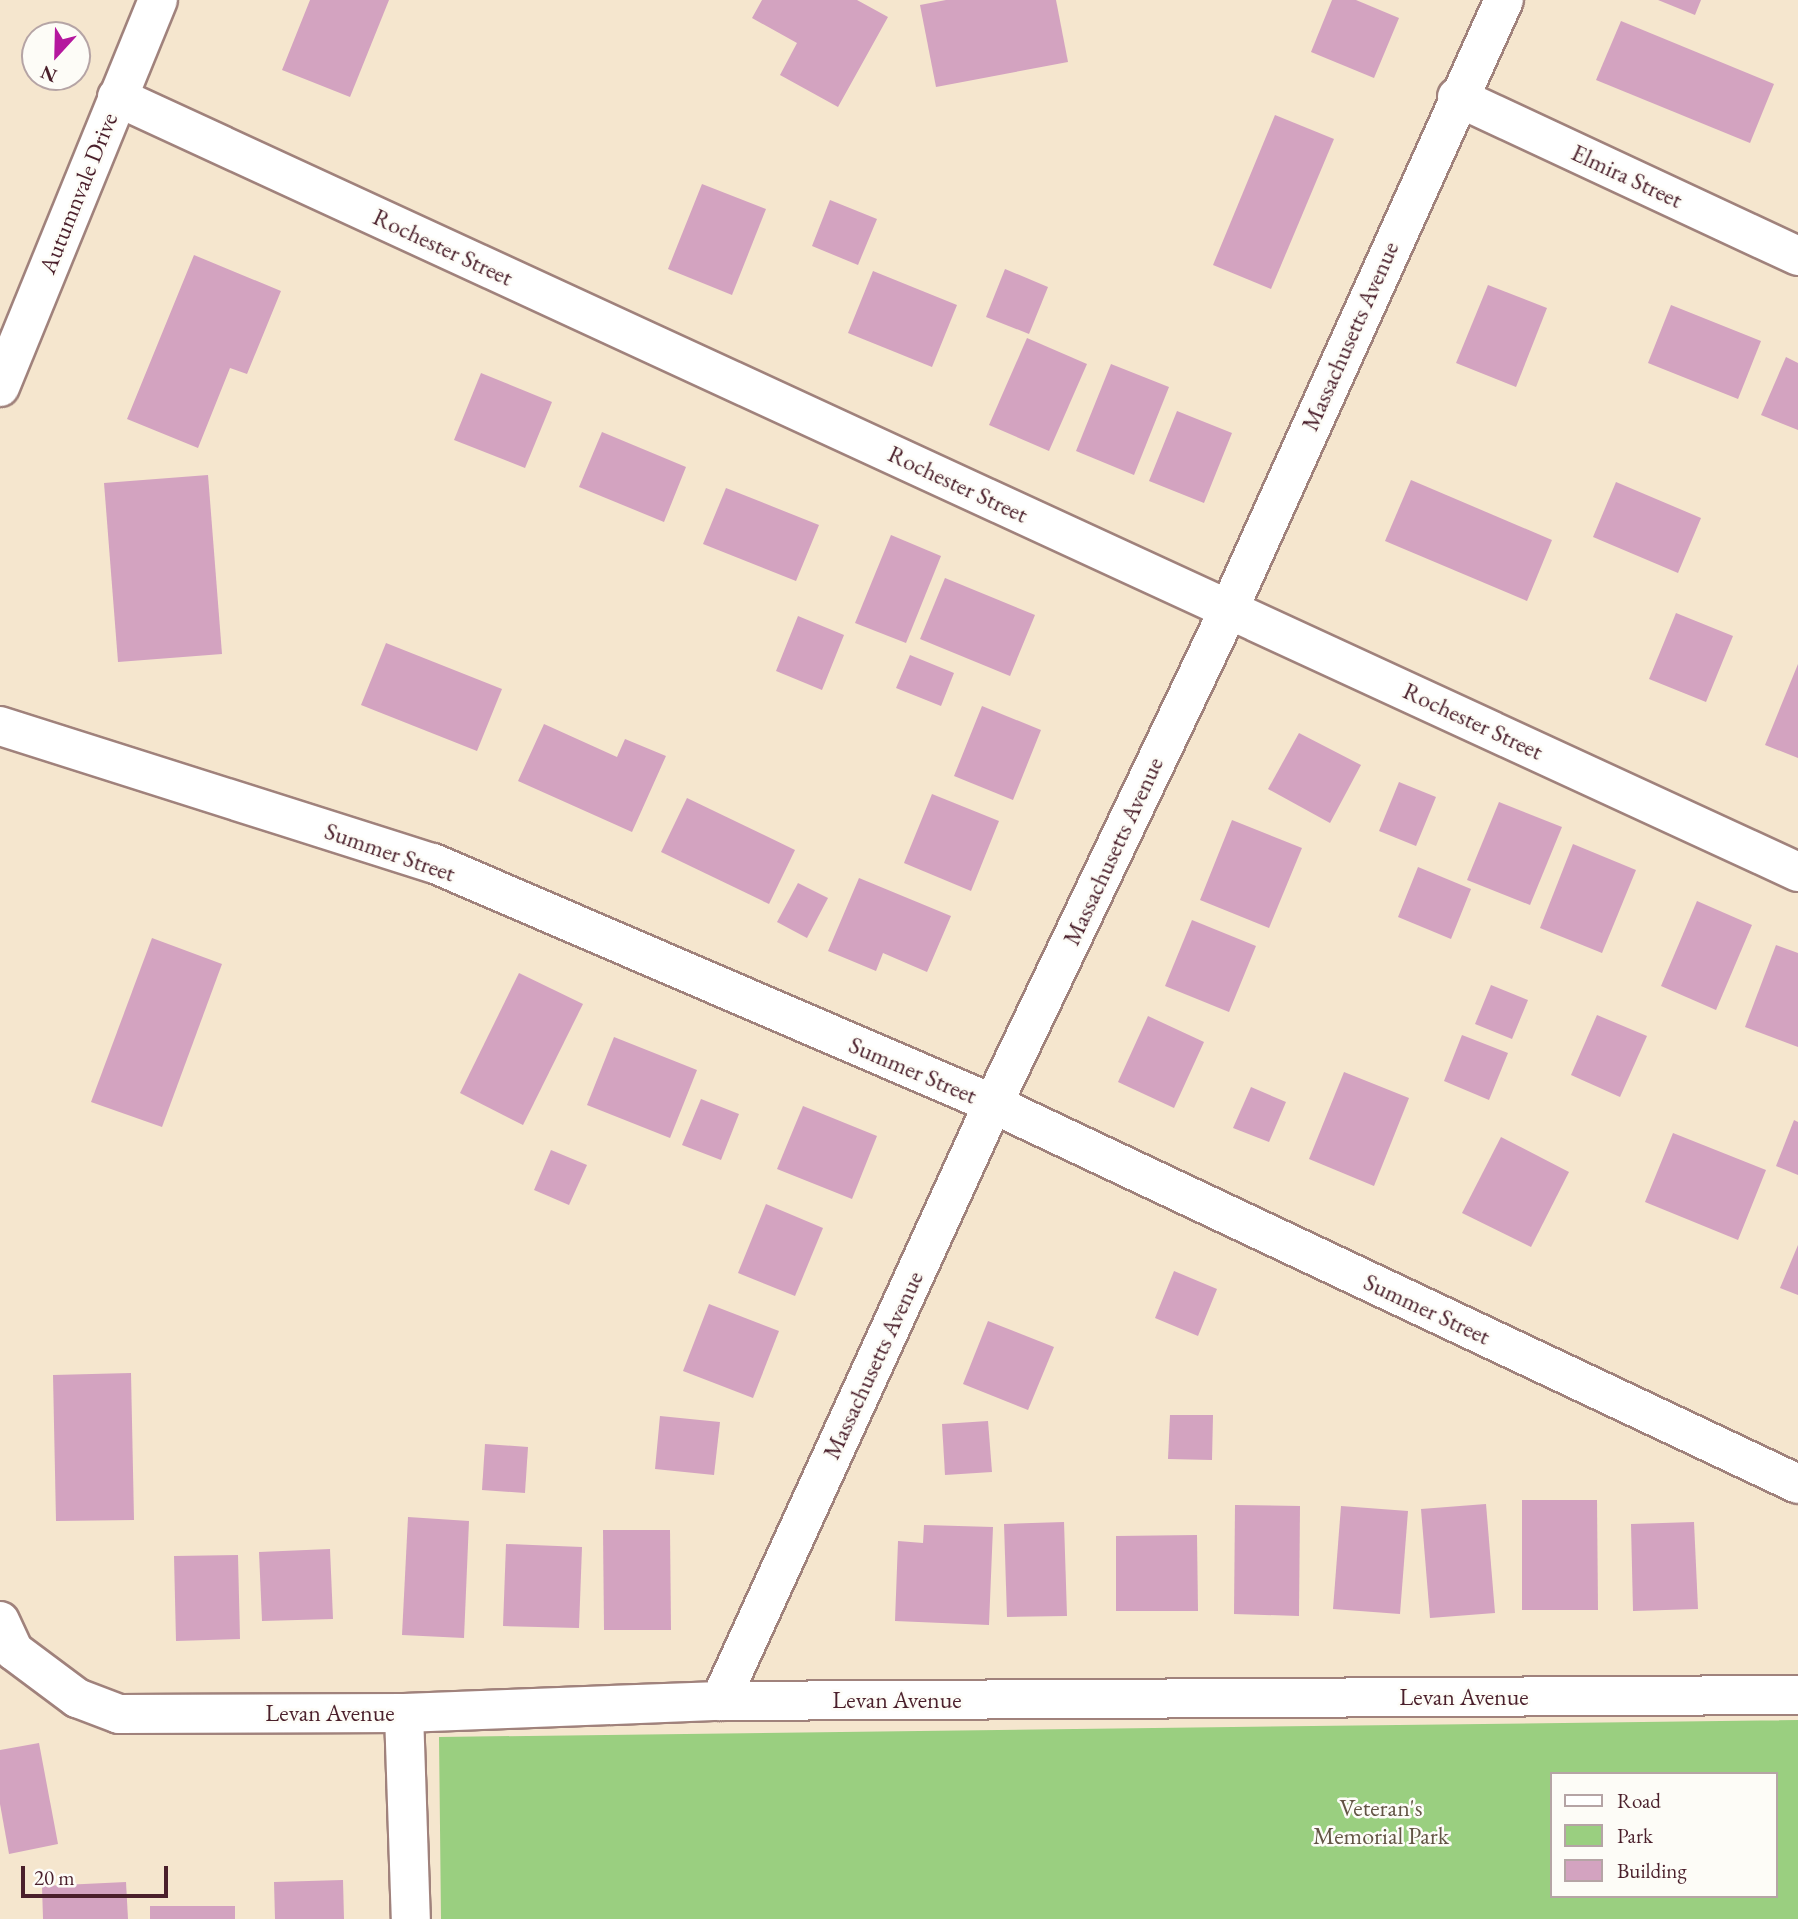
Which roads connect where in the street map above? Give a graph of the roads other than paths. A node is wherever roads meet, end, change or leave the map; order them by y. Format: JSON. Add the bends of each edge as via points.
{"nodes":[{"id":1,"x":159,"y":0,"type":"edge"},
{"id":2,"x":1504,"y":0,"type":"edge"},
{"id":3,"x":117,"y":97,"type":"junction"},
{"id":4,"x":1457,"y":97,"type":"junction"},
{"id":5,"x":1798,"y":256,"type":"edge"},
{"id":6,"x":0,"y":387,"type":"edge"},
{"id":7,"x":1229,"y":609,"type":"junction"},
{"id":8,"x":0,"y":726,"type":"edge"},
{"id":9,"x":1798,"y":872,"type":"edge"},
{"id":10,"x":993,"y":1104,"type":"junction"},
{"id":11,"x":1798,"y":1484,"type":"edge"},
{"id":12,"x":7,"y":1636,"type":"edge"},
{"id":13,"x":1798,"y":1695,"type":"edge"},
{"id":14,"x":720,"y":1701,"type":"junction"},
{"id":15,"x":404,"y":1713,"type":"junction"},
{"id":16,"x":411,"y":1919,"type":"edge"}],
"edges":[{"from":1,"to":3,"type":"street","name":"Autumnvale Drive"},
{"from":2,"to":4,"type":"street","name":"Massachusetts Avenue"},
{"from":3,"to":6,"type":"street","name":"Autumnvale Drive"},
{"from":3,"to":7,"type":"street","name":"Rochester Street"},
{"from":4,"to":5,"type":"street","name":"Elmira Street"},
{"from":4,"to":7,"type":"street","name":"Massachusetts Avenue"},
{"from":7,"to":9,"type":"street","name":"Rochester Street"},
{"from":7,"to":10,"type":"street","name":"Massachusetts Avenue"},
{"from":8,"to":10,"type":"street","name":"Summer Street","via":[[433,863]]},
{"from":10,"to":11,"type":"street","name":"Summer Street"},
{"from":10,"to":14,"type":"street","name":"Massachusetts Avenue"},
{"from":12,"to":15,"type":"street","name":"Levan Avenue","via":[[77,1698],[119,1714]]},
{"from":13,"to":14,"type":"street","name":"Levan Avenue"},
{"from":14,"to":15,"type":"street","name":"Levan Avenue"},
{"from":15,"to":16,"type":"street"}]}
